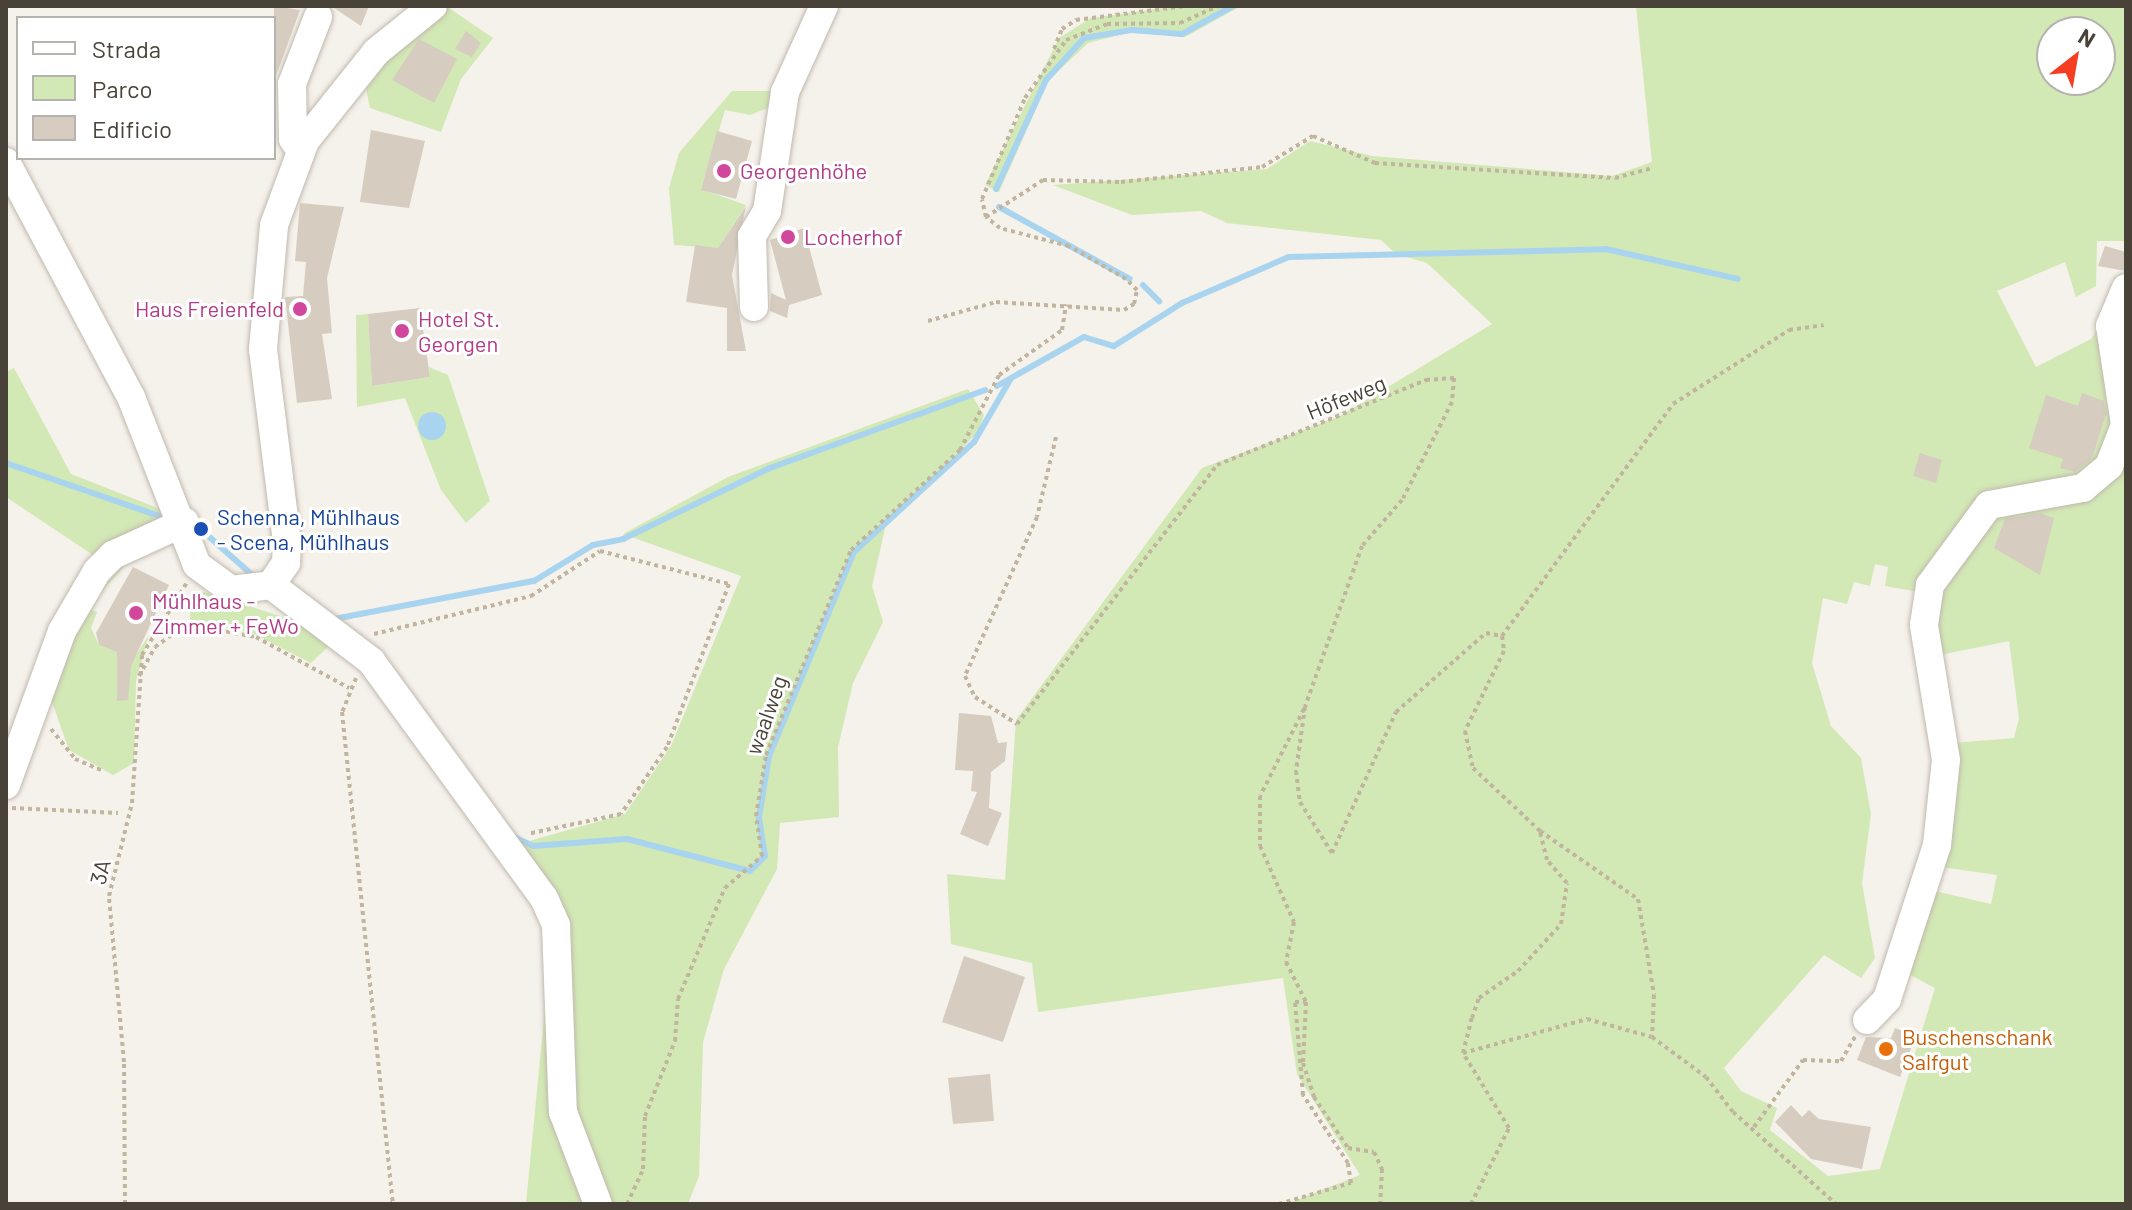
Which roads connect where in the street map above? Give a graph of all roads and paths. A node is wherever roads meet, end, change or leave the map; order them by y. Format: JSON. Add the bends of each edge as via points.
{"nodes":[{"id":1,"x":433,"y":6,"type":"edge"},
{"id":2,"x":824,"y":6,"type":"edge"},
{"id":3,"x":1186,"y":6,"type":"edge"},
{"id":4,"x":1218,"y":6,"type":"edge"},
{"id":5,"x":318,"y":17,"type":"dead end"},
{"id":6,"x":1054,"y":51,"type":"junction"},
{"id":7,"x":301,"y":151,"type":"junction"},
{"id":8,"x":6,"y":162,"type":"edge"},
{"id":9,"x":1653,"y":168,"type":"dead end"},
{"id":10,"x":986,"y":217,"type":"junction"},
{"id":11,"x":2126,"y":288,"type":"edge"},
{"id":12,"x":1066,"y":304,"type":"junction"},
{"id":13,"x":754,"y":307,"type":"dead end"},
{"id":14,"x":928,"y":321,"type":"dead end"},
{"id":15,"x":1824,"y":325,"type":"dead end"},
{"id":16,"x":1056,"y":437,"type":"dead end"},
{"id":17,"x":185,"y":522,"type":"junction"},
{"id":18,"x":197,"y":565,"type":"junction"},
{"id":19,"x":271,"y":585,"type":"junction"},
{"id":20,"x":1502,"y":636,"type":"junction"},
{"id":21,"x":368,"y":646,"type":"junction"},
{"id":22,"x":136,"y":681,"type":"junction"},
{"id":23,"x":44,"y":687,"type":"junction"},
{"id":24,"x":349,"y":688,"type":"junction"},
{"id":25,"x":1305,"y":707,"type":"junction"},
{"id":26,"x":103,"y":771,"type":"dead end"},
{"id":27,"x":6,"y":785,"type":"edge"},
{"id":28,"x":6,"y":808,"type":"edge"},
{"id":29,"x":118,"y":813,"type":"dead end"},
{"id":30,"x":1540,"y":831,"type":"junction"},
{"id":31,"x":521,"y":834,"type":"dead end"},
{"id":32,"x":1306,"y":1002,"type":"junction"},
{"id":33,"x":1867,"y":1020,"type":"joint"},
{"id":34,"x":1652,"y":1037,"type":"junction"},
{"id":35,"x":1463,"y":1053,"type":"junction"},
{"id":36,"x":1754,"y":1127,"type":"junction"},
{"id":37,"x":125,"y":1204,"type":"edge"},
{"id":38,"x":393,"y":1204,"type":"edge"},
{"id":39,"x":598,"y":1204,"type":"edge"},
{"id":40,"x":627,"y":1204,"type":"edge"},
{"id":41,"x":1279,"y":1204,"type":"edge"},
{"id":42,"x":1380,"y":1204,"type":"edge"},
{"id":43,"x":1471,"y":1204,"type":"edge"},
{"id":44,"x":1836,"y":1204,"type":"edge"}],
"edges":[{"from":1,"to":7,"type":"street","via":[[376,52]]},
{"from":2,"to":13,"type":"street","via":[[789,78],[767,211],[752,236]]},
{"from":3,"to":6,"type":"path","via":[[1076,20],[1062,29]]},
{"from":4,"to":6,"type":"path","via":[[1180,23],[1107,24]]},
{"from":5,"to":7,"type":"street","via":[[292,84],[293,139]]},
{"from":6,"to":10,"type":"path","via":[[988,180]]},
{"from":7,"to":19,"type":"street","via":[[264,276],[263,349],[287,542],[286,563]]},
{"from":8,"to":17,"type":"street","via":[[131,397]]},
{"from":9,"to":10,"type":"path","via":[[1615,178],[1375,163],[1313,136],[1262,167],[1121,182],[1043,180]]},
{"from":10,"to":12,"type":"path","via":[[1012,233],[1069,246],[1134,285],[1137,299],[1124,310]]},
{"from":11,"to":33,"type":"street","via":[[2110,326],[2125,425],[2109,466],[2083,488],[1989,505],[1930,585],[1924,625],[1946,760],[1937,845],[1887,999]]},
{"from":12,"to":14,"type":"path","via":[[996,302]]},
{"from":12,"to":40,"type":"path","name":"waalweg","via":[[1062,330],[999,375],[960,450],[851,550],[766,755],[756,816],[762,856],[725,888],[678,999],[675,1041],[645,1116],[643,1169]]},
{"from":15,"to":20,"type":"path","via":[[1789,330],[1673,404]]},
{"from":16,"to":25,"type":"path","name":"Höfeweg","via":[[1037,517],[965,676],[975,697],[1017,724],[1195,484],[1217,465],[1426,380],[1454,378],[1452,402],[1402,500],[1362,546]]},
{"from":17,"to":18,"type":"street"},
{"from":17,"to":23,"type":"street","via":[[113,555],[97,571],[62,631]]},
{"from":18,"to":19,"type":"street","via":[[231,590]]},
{"from":18,"to":22,"type":"path","name":"3A","via":[[142,655]]},
{"from":19,"to":21,"type":"street"},
{"from":20,"to":25,"type":"path","via":[[1486,633],[1396,712],[1332,853],[1300,802],[1296,771]]},
{"from":20,"to":30,"type":"path","via":[[1504,651],[1465,731],[1473,768]]},
{"from":21,"to":24,"type":"path"},
{"from":21,"to":31,"type":"path","via":[[531,596],[600,551],[729,584],[667,747],[621,814]]},
{"from":21,"to":39,"type":"street","via":[[556,925],[563,1112]]},
{"from":22,"to":24,"type":"path","via":[[155,647],[187,624],[256,637]]},
{"from":22,"to":37,"type":"path","name":"3A","via":[[132,803],[109,896],[124,1062]]},
{"from":23,"to":26,"type":"path","via":[[60,744]]},
{"from":23,"to":27,"type":"street"},
{"from":24,"to":38,"type":"path","via":[[342,712]]},
{"from":25,"to":32,"type":"path","via":[[1260,796],[1260,846],[1294,922],[1286,962]]},
{"from":28,"to":29,"type":"path"},
{"from":30,"to":34,"type":"path","via":[[1638,899],[1654,995]]},
{"from":30,"to":35,"type":"path","via":[[1547,860],[1567,883],[1561,924],[1518,971],[1479,998]]},
{"from":32,"to":41,"type":"path","via":[[1295,1002],[1303,1095],[1348,1163],[1351,1183]]},
{"from":32,"to":42,"type":"path","via":[[1303,1063],[1314,1097],[1348,1148],[1374,1152],[1382,1169]]},
{"from":33,"to":36,"type":"path","via":[[1841,1061],[1803,1060]]},
{"from":34,"to":35,"type":"path","via":[[1587,1019]]},
{"from":34,"to":36,"type":"path","via":[[1706,1077]]},
{"from":35,"to":43,"type":"path","via":[[1509,1128]]},
{"from":36,"to":44,"type":"path"}]}
